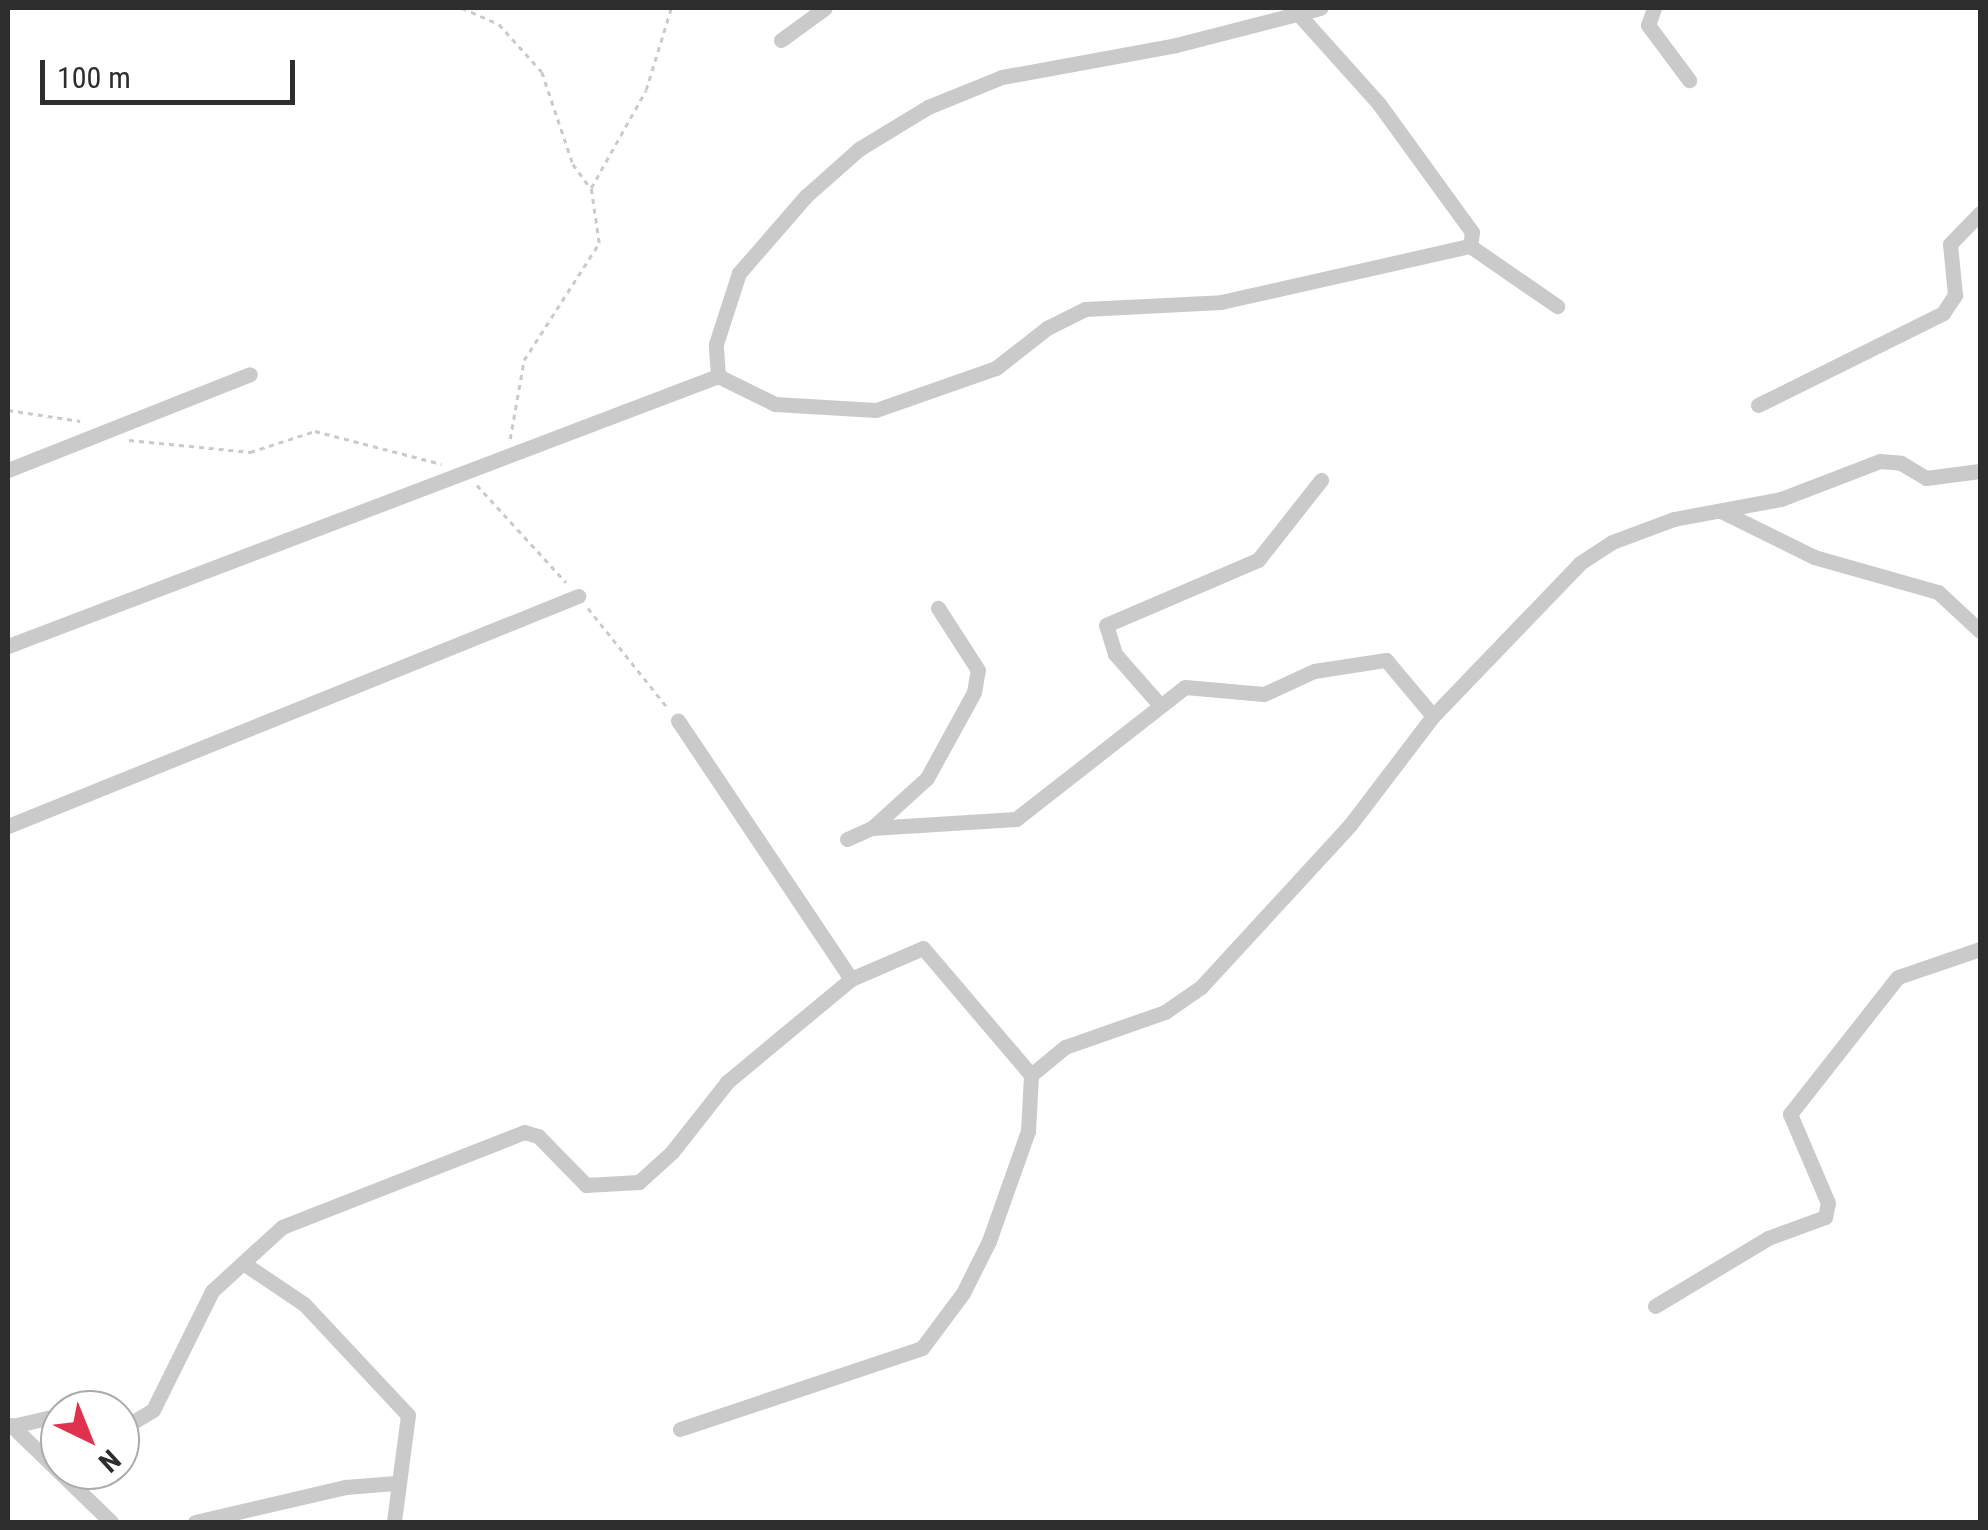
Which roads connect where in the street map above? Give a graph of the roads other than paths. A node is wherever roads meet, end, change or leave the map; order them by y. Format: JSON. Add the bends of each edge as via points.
{"nodes":[{"id":1,"x":825,"y":8,"type":"edge"},
{"id":2,"x":1320,"y":8,"type":"edge"},
{"id":3,"x":1654,"y":8,"type":"edge"},
{"id":4,"x":1294,"y":10,"type":"edge"},
{"id":5,"x":782,"y":40,"type":"dead end"},
{"id":6,"x":1689,"y":80,"type":"dead end"},
{"id":7,"x":1980,"y":213,"type":"edge"},
{"id":8,"x":1470,"y":246,"type":"junction"},
{"id":9,"x":1557,"y":306,"type":"dead end"},
{"id":10,"x":250,"y":374,"type":"dead end"},
{"id":11,"x":718,"y":376,"type":"junction"},
{"id":12,"x":1758,"y":405,"type":"dead end"},
{"id":13,"x":8,"y":470,"type":"edge"},
{"id":14,"x":1980,"y":471,"type":"edge"},
{"id":15,"x":1321,"y":480,"type":"dead end"},
{"id":16,"x":1718,"y":510,"type":"junction"},
{"id":17,"x":578,"y":596,"type":"dead end"},
{"id":18,"x":938,"y":608,"type":"dead end"},
{"id":19,"x":1980,"y":631,"type":"edge"},
{"id":20,"x":8,"y":646,"type":"edge"},
{"id":21,"x":1160,"y":704,"type":"junction"},
{"id":22,"x":1434,"y":716,"type":"junction"},
{"id":23,"x":678,"y":721,"type":"dead end"},
{"id":24,"x":8,"y":826,"type":"edge"},
{"id":25,"x":872,"y":828,"type":"junction"},
{"id":26,"x":847,"y":839,"type":"dead end"},
{"id":27,"x":1980,"y":949,"type":"edge"},
{"id":28,"x":851,"y":979,"type":"junction"},
{"id":29,"x":1031,"y":1075,"type":"junction"},
{"id":30,"x":243,"y":1263,"type":"junction"},
{"id":31,"x":1655,"y":1306,"type":"dead end"},
{"id":32,"x":140,"y":1418,"type":"edge"},
{"id":33,"x":40,"y":1419,"type":"edge"},
{"id":34,"x":9,"y":1426,"type":"edge"},
{"id":35,"x":680,"y":1429,"type":"dead end"},
{"id":36,"x":395,"y":1483,"type":"junction"},
{"id":37,"x":111,"y":1522,"type":"edge"},
{"id":38,"x":195,"y":1522,"type":"edge"},
{"id":39,"x":394,"y":1522,"type":"edge"}],
"edges":[{"from":1,"to":5,"type":"street"},
{"from":2,"to":4,"type":"street"},
{"from":3,"to":6,"type":"street","via":[[1648,25]]},
{"from":4,"to":8,"type":"street","via":[[1379,104],[1472,232]]},
{"from":4,"to":11,"type":"street","via":[[1176,45],[1002,77],[928,106],[860,148],[806,196],[739,273],[716,344]]},
{"from":7,"to":12,"type":"street","via":[[1950,244],[1955,295],[1943,313]]},
{"from":8,"to":9,"type":"street"},
{"from":8,"to":11,"type":"street","via":[[1221,302],[1085,310],[1047,328],[996,368],[876,410],[775,404]]},
{"from":10,"to":13,"type":"street"},
{"from":11,"to":20,"type":"street"},
{"from":14,"to":16,"type":"street","via":[[1926,478],[1902,463],[1880,461],[1782,500]]},
{"from":15,"to":21,"type":"street","via":[[1258,560],[1106,625],[1115,654]]},
{"from":16,"to":19,"type":"street","via":[[1814,556],[1938,592]]},
{"from":16,"to":22,"type":"street","via":[[1640,530],[1580,563]]},
{"from":17,"to":24,"type":"street"},
{"from":18,"to":25,"type":"street","via":[[978,670],[974,692],[927,778]]},
{"from":21,"to":22,"type":"street","via":[[1185,687],[1264,694],[1314,671],[1378,659],[1393,664]]},
{"from":21,"to":25,"type":"street","via":[[1016,819]]},
{"from":22,"to":29,"type":"street","via":[[1350,825],[1201,987],[1165,1012],[1066,1047]]},
{"from":23,"to":28,"type":"street"},
{"from":25,"to":26,"type":"street"},
{"from":27,"to":31,"type":"street","via":[[1898,977],[1790,1114],[1828,1203],[1826,1217],[1768,1238]]},
{"from":28,"to":29,"type":"street","via":[[923,948]]},
{"from":28,"to":30,"type":"street","via":[[727,1082],[639,1182],[586,1185],[538,1136],[524,1132],[282,1227]]},
{"from":29,"to":35,"type":"street","via":[[1028,1131],[989,1241],[964,1293],[922,1348]]},
{"from":30,"to":32,"type":"street","via":[[212,1292],[153,1410]]},
{"from":30,"to":36,"type":"street","via":[[304,1304],[408,1415]]},
{"from":33,"to":34,"type":"street"},
{"from":34,"to":37,"type":"street"},
{"from":36,"to":38,"type":"street","via":[[346,1487]]},
{"from":36,"to":39,"type":"street"}]}
